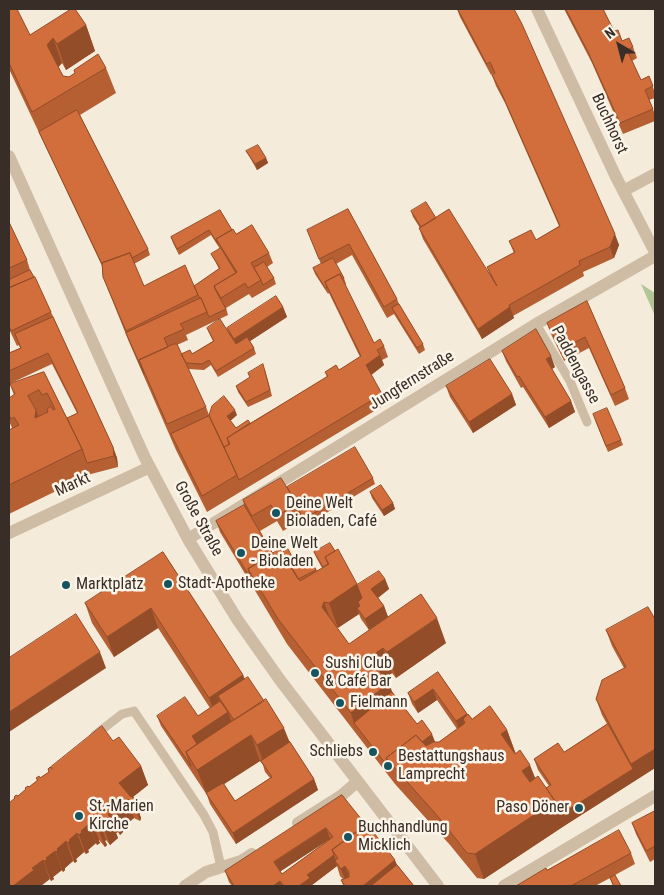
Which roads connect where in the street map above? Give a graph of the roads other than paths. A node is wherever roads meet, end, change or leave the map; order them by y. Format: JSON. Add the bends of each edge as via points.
{"nodes":[{"id":1,"x":537,"y":9,"type":"edge"},
{"id":2,"x":9,"y":156,"type":"edge"},
{"id":3,"x":655,"y":174,"type":"edge"},
{"id":4,"x":623,"y":191,"type":"junction"},
{"id":5,"x":655,"y":252,"type":"edge"},
{"id":6,"x":655,"y":256,"type":"edge"},
{"id":7,"x":536,"y":324,"type":"junction"},
{"id":8,"x":587,"y":422,"type":"dead end"},
{"id":9,"x":150,"y":468,"type":"junction"},
{"id":10,"x":9,"y":533,"type":"edge"},
{"id":11,"x":188,"y":538,"type":"junction"},
{"id":12,"x":90,"y":739,"type":"edge"},
{"id":13,"x":357,"y":782,"type":"junction"},
{"id":14,"x":655,"y":796,"type":"edge"},
{"id":15,"x":287,"y":830,"type":"edge"},
{"id":16,"x":264,"y":846,"type":"edge"},
{"id":17,"x":221,"y":867,"type":"junction"},
{"id":18,"x":185,"y":886,"type":"edge"},
{"id":19,"x":438,"y":886,"type":"edge"},
{"id":20,"x":504,"y":886,"type":"edge"}],
"edges":[{"from":1,"to":4,"type":"street","name":"Buchhorst"},
{"from":2,"to":9,"type":"street","name":"Große Straße"},
{"from":3,"to":4,"type":"street"},
{"from":4,"to":5,"type":"street","name":"Buchhorst"},
{"from":6,"to":7,"type":"street","name":"Jungfernstraße"},
{"from":7,"to":8,"type":"lane","name":"Paddengasse","via":[[570,381]]},
{"from":7,"to":11,"type":"street","name":"Jungfernstraße"},
{"from":9,"to":10,"type":"street","name":"Markt"},
{"from":9,"to":11,"type":"street","name":"Große Straße"},
{"from":11,"to":13,"type":"street","name":"Große Straße","via":[[242,627]]},
{"from":12,"to":17,"type":"lane","via":[[122,714],[134,711],[204,815],[213,832]]},
{"from":13,"to":15,"type":"street"},
{"from":13,"to":19,"type":"street","name":"Große Straße"},
{"from":14,"to":20,"type":"street"},
{"from":16,"to":17,"type":"street","via":[[241,861]]},
{"from":17,"to":18,"type":"street","via":[[206,872]]}]}
